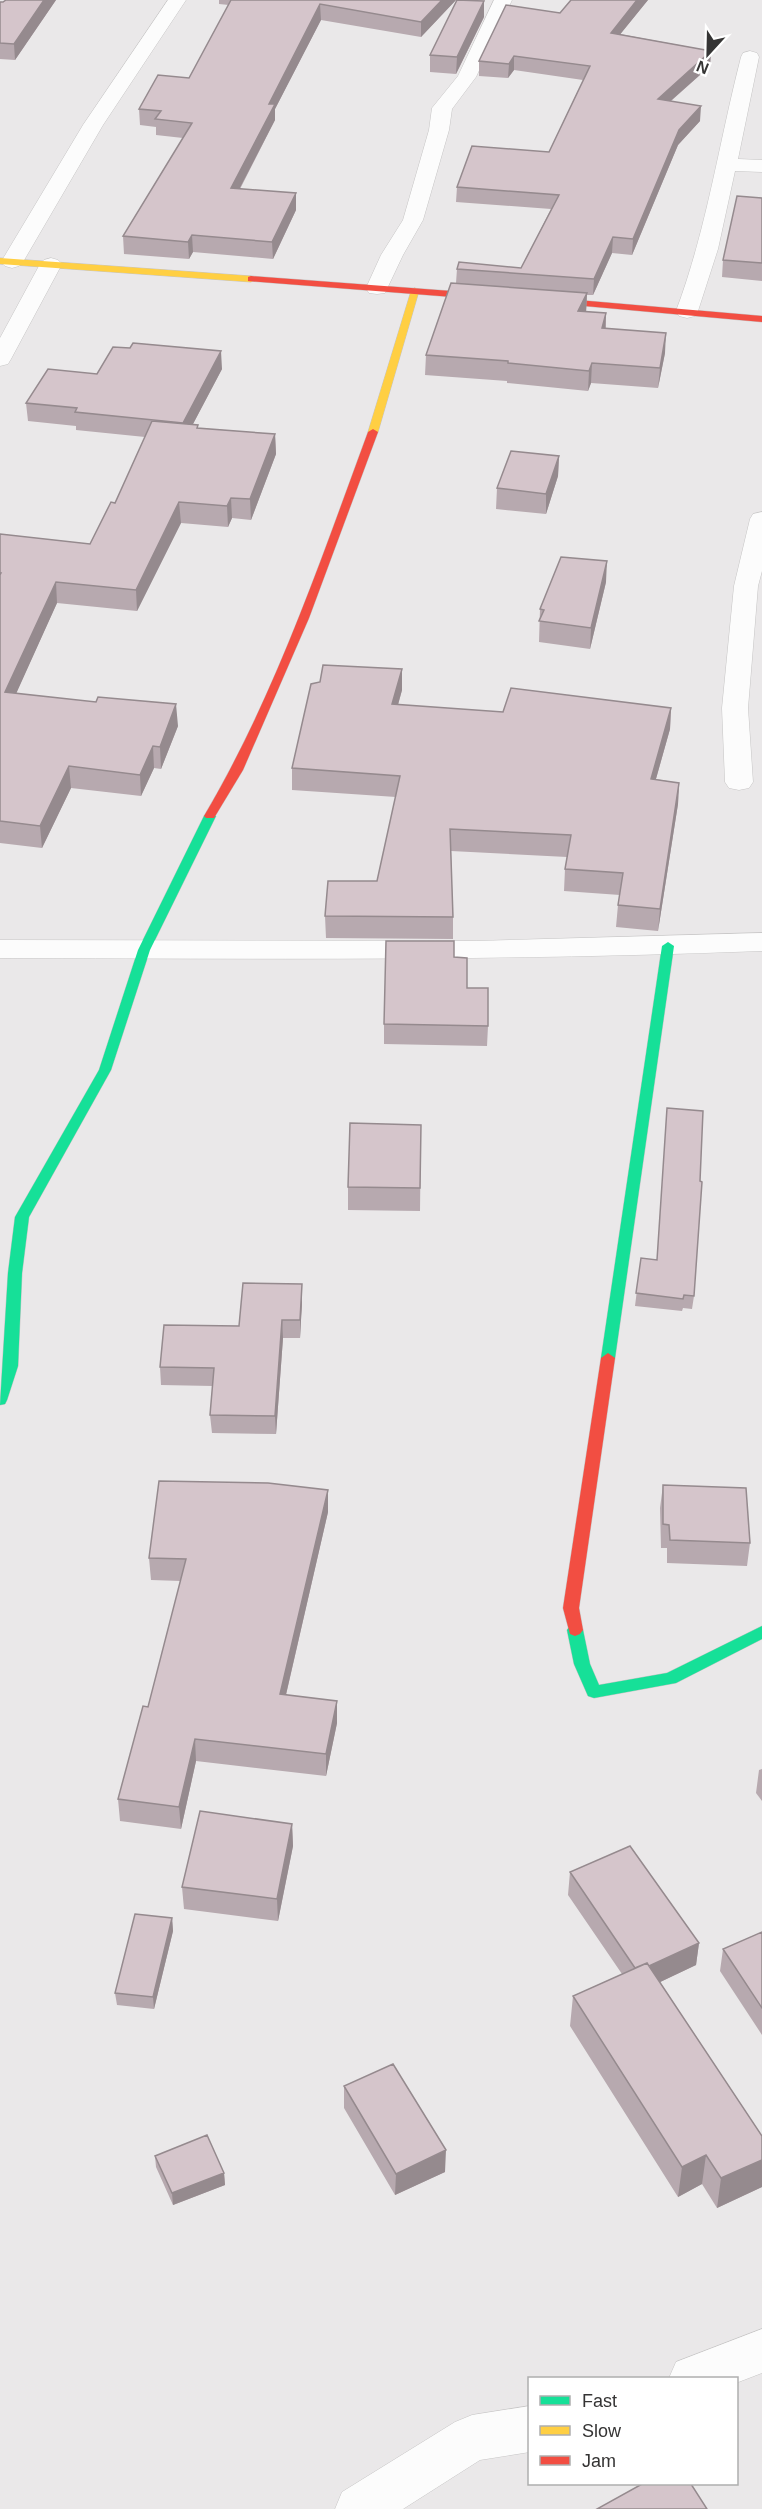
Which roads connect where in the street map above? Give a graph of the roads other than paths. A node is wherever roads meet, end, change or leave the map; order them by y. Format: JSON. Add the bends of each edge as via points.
{"nodes":[{"id":1,"x":177,"y":0,"type":"edge"},
{"id":2,"x":503,"y":0,"type":"edge"},
{"id":3,"x":750,"y":57,"type":"dead end"},
{"id":4,"x":727,"y":165,"type":"junction"},
{"id":5,"x":762,"y":166,"type":"edge"},
{"id":6,"x":6,"y":261,"type":"edge"},
{"id":7,"x":51,"y":264,"type":"junction"},
{"id":8,"x":377,"y":288,"type":"junction"},
{"id":9,"x":415,"y":291,"type":"junction"},
{"id":10,"x":503,"y":297,"type":"edge"},
{"id":11,"x":526,"y":299,"type":"edge"},
{"id":12,"x":687,"y":311,"type":"junction"},
{"id":13,"x":762,"y":319,"type":"edge"},
{"id":14,"x":0,"y":359,"type":"edge"},
{"id":15,"x":762,"y":519,"type":"edge"},
{"id":16,"x":739,"y":782,"type":"dead end"},
{"id":17,"x":762,"y":942,"type":"edge"},
{"id":18,"x":668,"y":946,"type":"junction"},
{"id":19,"x":0,"y":949,"type":"edge"},
{"id":20,"x":144,"y":950,"type":"junction"},
{"id":21,"x":0,"y":1400,"type":"edge"},
{"id":22,"x":762,"y":1632,"type":"edge"},
{"id":23,"x":762,"y":2351,"type":"edge"},
{"id":24,"x":697,"y":2377,"type":"edge"},
{"id":25,"x":528,"y":2429,"type":"edge"},
{"id":26,"x":359,"y":2509,"type":"edge"}],
"edges":[{"from":1,"to":6,"type":"street"},
{"from":2,"to":8,"type":"street","via":[[466,77],[442,108],[413,220]]},
{"from":3,"to":4,"type":"street"},
{"from":4,"to":5,"type":"street"},
{"from":4,"to":12,"type":"street","via":[[705,264]]},
{"from":6,"to":7,"type":"street"},
{"from":7,"to":8,"type":"street"},
{"from":7,"to":14,"type":"street"},
{"from":8,"to":9,"type":"street"},
{"from":9,"to":10,"type":"street"},
{"from":9,"to":20,"type":"street","via":[[366,455],[304,618],[237,770],[209,817]]},
{"from":11,"to":12,"type":"street"},
{"from":12,"to":13,"type":"street"},
{"from":15,"to":16,"type":"street","via":[[746,586],[735,708]]},
{"from":17,"to":18,"type":"street"},
{"from":18,"to":20,"type":"street"},
{"from":18,"to":22,"type":"street","via":[[571,1608],[582,1664],[594,1692],[670,1679]]},
{"from":19,"to":20,"type":"street"},
{"from":20,"to":21,"type":"street","via":[[105,1070],[22,1217],[11,1366]]},
{"from":23,"to":24,"type":"street"},
{"from":25,"to":26,"type":"street","via":[[472,2438]]}]}
